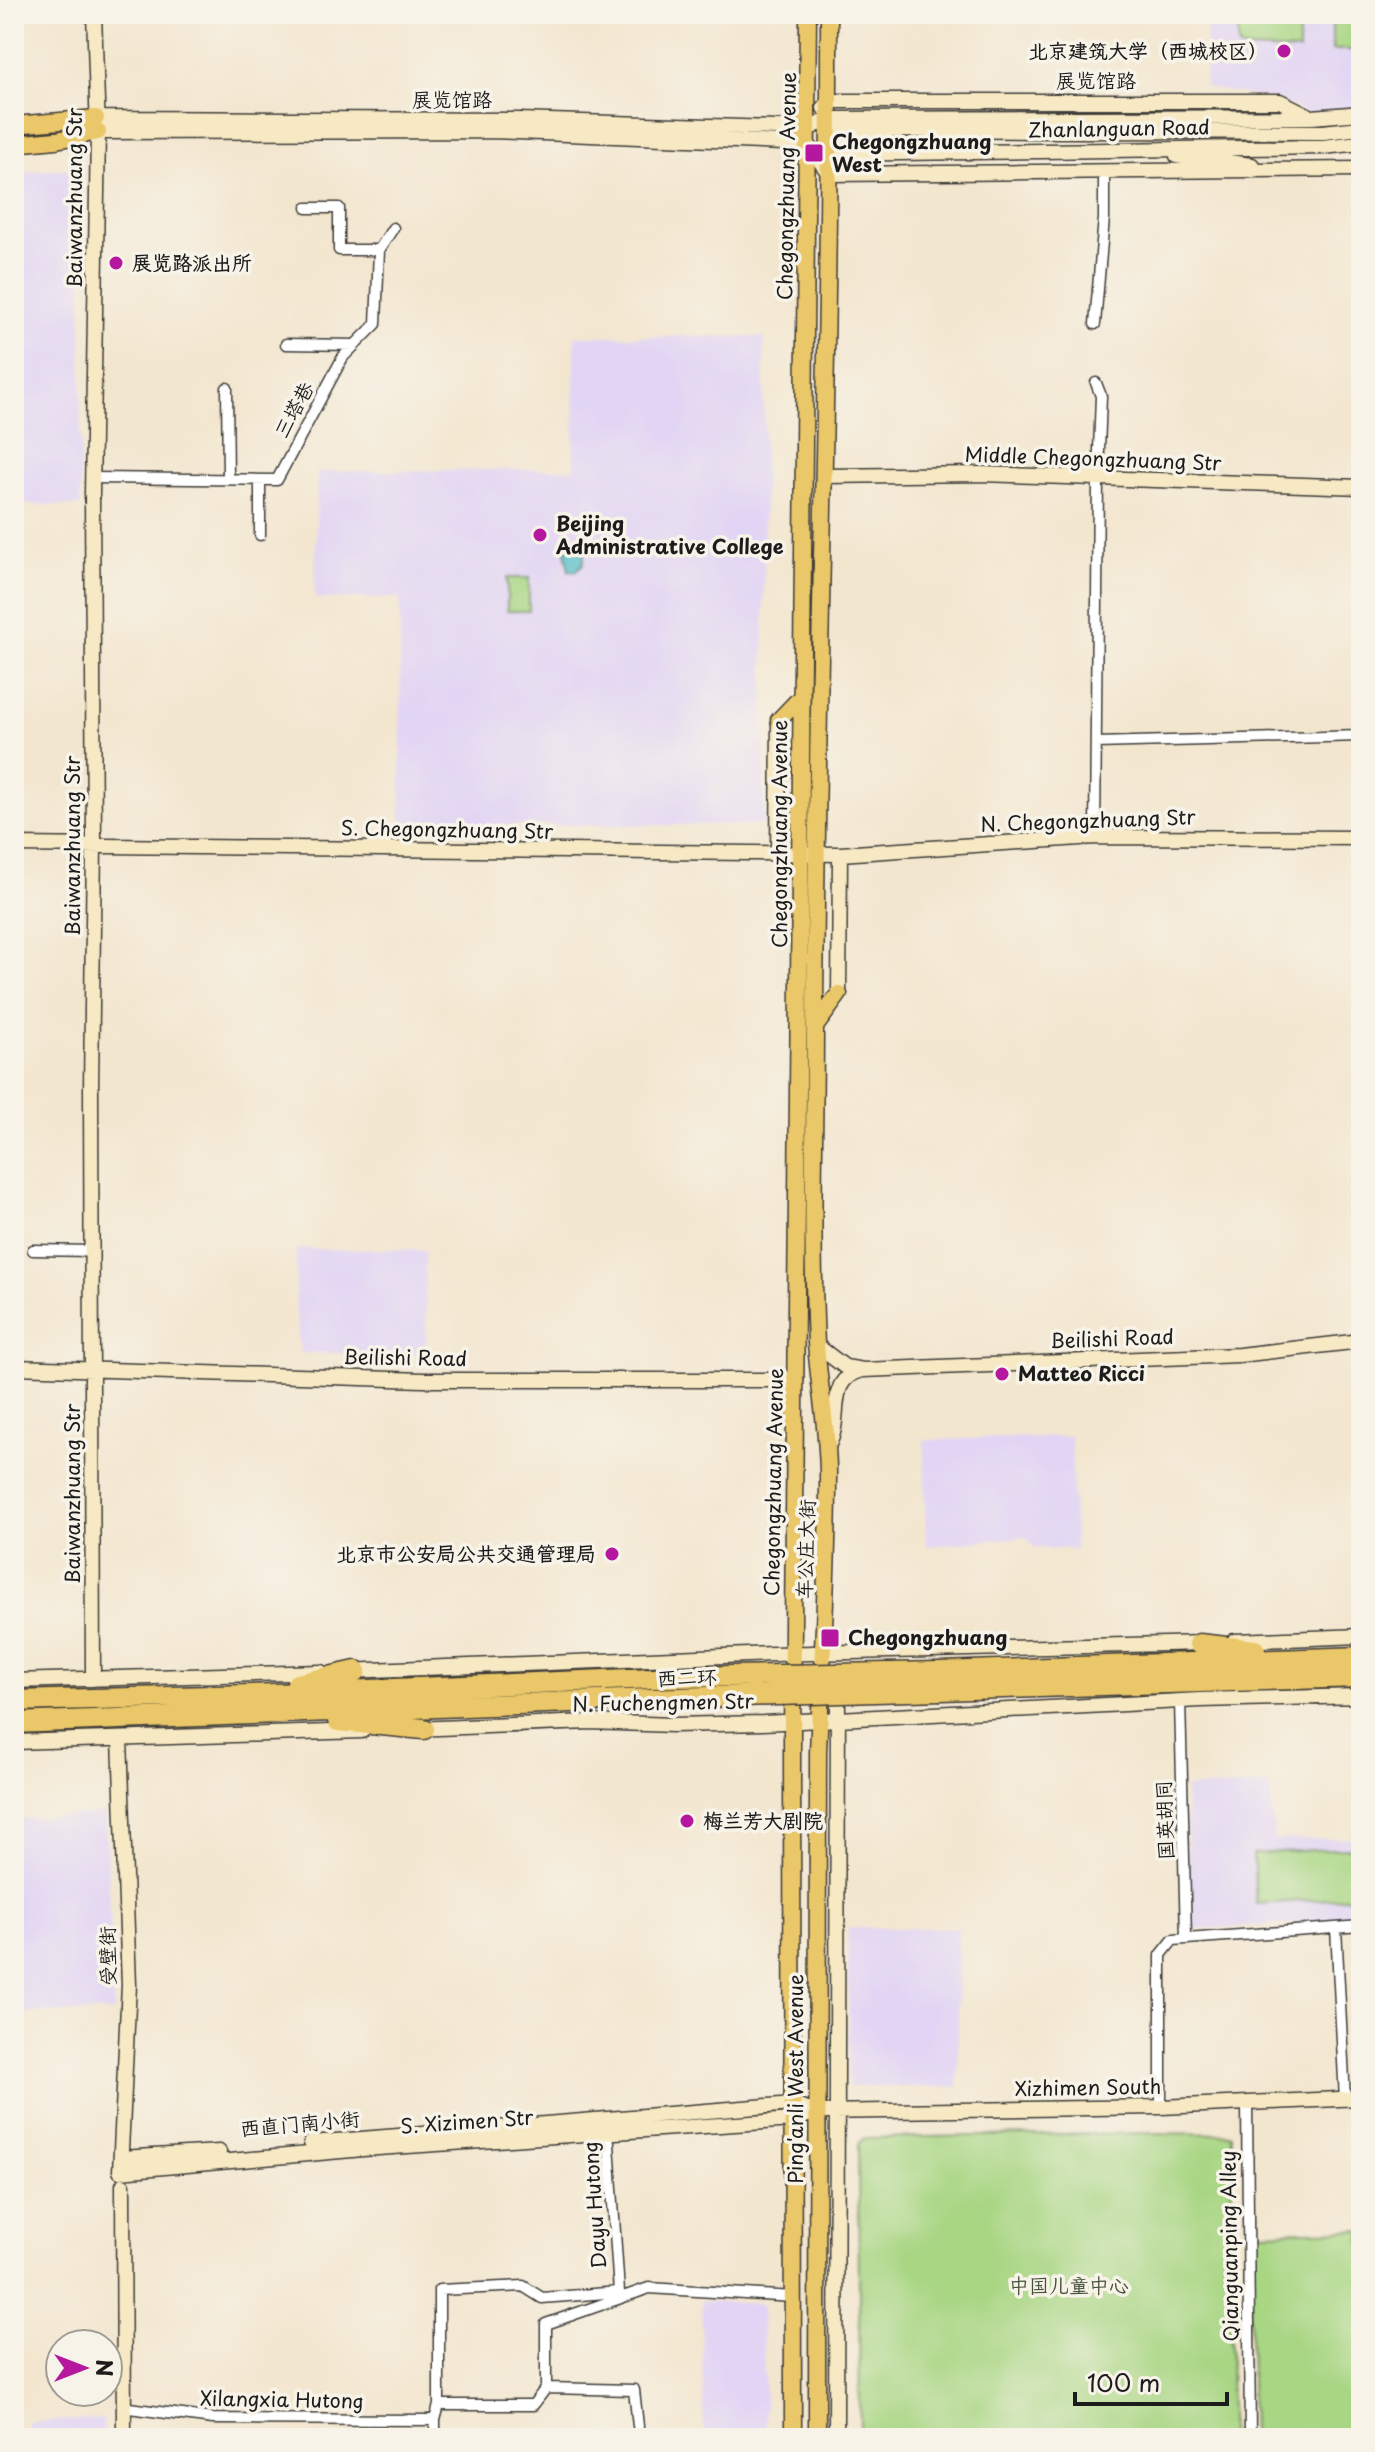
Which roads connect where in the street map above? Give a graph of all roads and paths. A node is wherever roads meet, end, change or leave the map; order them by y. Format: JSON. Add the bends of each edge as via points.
{"nodes":[{"id":1,"x":94,"y":14,"type":"edge"},
{"id":2,"x":808,"y":14,"type":"edge"},
{"id":3,"x":829,"y":14,"type":"edge"},
{"id":4,"x":829,"y":101,"type":"junction"},
{"id":5,"x":994,"y":101,"type":"junction"},
{"id":6,"x":1361,"y":113,"type":"edge"},
{"id":7,"x":1312,"y":117,"type":"junction"},
{"id":8,"x":1071,"y":118,"type":"junction"},
{"id":9,"x":829,"y":124,"type":"junction"},
{"id":10,"x":14,"y":125,"type":"edge"},
{"id":11,"x":97,"y":125,"type":"junction"},
{"id":12,"x":1361,"y":128,"type":"edge"},
{"id":13,"x":808,"y":136,"type":"junction"},
{"id":14,"x":1361,"y":143,"type":"edge"},
{"id":15,"x":14,"y":144,"type":"edge"},
{"id":16,"x":1117,"y":149,"type":"junction"},
{"id":17,"x":829,"y":154,"type":"junction"},
{"id":18,"x":1361,"y":169,"type":"edge"},
{"id":19,"x":1301,"y":172,"type":"junction"},
{"id":20,"x":1104,"y":173,"type":"junction"},
{"id":21,"x":829,"y":174,"type":"junction"},
{"id":22,"x":307,"y":208,"type":"dead end"},
{"id":23,"x":393,"y":228,"type":"dead end"},
{"id":24,"x":379,"y":250,"type":"junction"},
{"id":25,"x":1095,"y":324,"type":"dead end"},
{"id":26,"x":286,"y":344,"type":"dead end"},
{"id":27,"x":355,"y":345,"type":"junction"},
{"id":28,"x":1096,"y":383,"type":"dead end"},
{"id":29,"x":227,"y":388,"type":"dead end"},
{"id":30,"x":824,"y":476,"type":"junction"},
{"id":31,"x":92,"y":478,"type":"junction"},
{"id":32,"x":1098,"y":478,"type":"junction"},
{"id":33,"x":228,"y":479,"type":"junction"},
{"id":34,"x":260,"y":480,"type":"junction"},
{"id":35,"x":1361,"y":487,"type":"edge"},
{"id":36,"x":260,"y":535,"type":"dead end"},
{"id":37,"x":801,"y":697,"type":"junction"},
{"id":38,"x":779,"y":720,"type":"joint"},
{"id":39,"x":1361,"y":736,"type":"edge"},
{"id":40,"x":1096,"y":743,"type":"junction"},
{"id":41,"x":1095,"y":837,"type":"junction"},
{"id":42,"x":1361,"y":838,"type":"edge"},
{"id":43,"x":14,"y":845,"type":"edge"},
{"id":44,"x":94,"y":845,"type":"junction"},
{"id":45,"x":778,"y":854,"type":"junction"},
{"id":46,"x":808,"y":854,"type":"junction"},
{"id":47,"x":840,"y":854,"type":"junction"},
{"id":48,"x":839,"y":994,"type":"joint"},
{"id":49,"x":815,"y":1027,"type":"junction"},
{"id":50,"x":33,"y":1250,"type":"dead end"},
{"id":51,"x":92,"y":1251,"type":"junction"},
{"id":52,"x":1361,"y":1341,"type":"edge"},
{"id":53,"x":816,"y":1345,"type":"junction"},
{"id":54,"x":14,"y":1367,"type":"edge"},
{"id":55,"x":93,"y":1368,"type":"junction"},
{"id":56,"x":863,"y":1370,"type":"junction"},
{"id":57,"x":796,"y":1380,"type":"junction"},
{"id":58,"x":828,"y":1446,"type":"junction"},
{"id":59,"x":1361,"y":1636,"type":"edge"},
{"id":60,"x":1199,"y":1644,"type":"junction"},
{"id":61,"x":831,"y":1653,"type":"junction"},
{"id":62,"x":793,"y":1654,"type":"junction"},
{"id":63,"x":1361,"y":1657,"type":"edge"},
{"id":64,"x":1318,"y":1658,"type":"junction"},
{"id":65,"x":356,"y":1671,"type":"junction"},
{"id":66,"x":1361,"y":1677,"type":"edge"},
{"id":67,"x":93,"y":1679,"type":"junction"},
{"id":68,"x":14,"y":1681,"type":"edge"},
{"id":69,"x":941,"y":1681,"type":"junction"},
{"id":70,"x":1361,"y":1696,"type":"edge"},
{"id":71,"x":14,"y":1701,"type":"edge"},
{"id":72,"x":1180,"y":1701,"type":"junction"},
{"id":73,"x":250,"y":1704,"type":"junction"},
{"id":74,"x":838,"y":1718,"type":"junction"},
{"id":75,"x":820,"y":1719,"type":"junction"},
{"id":76,"x":793,"y":1721,"type":"junction"},
{"id":77,"x":14,"y":1723,"type":"edge"},
{"id":78,"x":424,"y":1729,"type":"junction"},
{"id":79,"x":120,"y":1739,"type":"junction"},
{"id":80,"x":14,"y":1742,"type":"edge"},
{"id":81,"x":1361,"y":1926,"type":"edge"},
{"id":82,"x":1336,"y":1928,"type":"junction"},
{"id":83,"x":1186,"y":1937,"type":"junction"},
{"id":84,"x":1361,"y":2098,"type":"edge"},
{"id":85,"x":1345,"y":2099,"type":"junction"},
{"id":86,"x":1247,"y":2103,"type":"junction"},
{"id":87,"x":1161,"y":2107,"type":"junction"},
{"id":88,"x":836,"y":2111,"type":"junction"},
{"id":89,"x":794,"y":2112,"type":"junction"},
{"id":90,"x":816,"y":2112,"type":"junction"},
{"id":91,"x":608,"y":2126,"type":"junction"},
{"id":92,"x":121,"y":2171,"type":"junction"},
{"id":93,"x":794,"y":2297,"type":"junction"},
{"id":94,"x":546,"y":2388,"type":"junction"},
{"id":95,"x":439,"y":2405,"type":"junction"},
{"id":96,"x":129,"y":2408,"type":"dead end"},
{"id":97,"x":435,"y":2420,"type":"junction"},
{"id":98,"x":638,"y":2426,"type":"dead end"},
{"id":99,"x":124,"y":2438,"type":"edge"},
{"id":100,"x":435,"y":2438,"type":"edge"},
{"id":101,"x":793,"y":2438,"type":"edge"},
{"id":102,"x":817,"y":2438,"type":"edge"},
{"id":103,"x":836,"y":2438,"type":"edge"},
{"id":104,"x":1250,"y":2438,"type":"edge"}],
"edges":[{"from":1,"to":11,"type":"street","name":"Baiwanzhuang Str"},
{"from":2,"to":13,"type":"main road","name":"Chegongzhuang Avenue"},
{"from":3,"to":4,"type":"main road","name":"Chegongzhuang Avenue"},
{"from":4,"to":5,"type":"street","name":"展览馆路"},
{"from":4,"to":9,"type":"main road","name":"Chegongzhuang Avenue"},
{"from":4,"to":13,"type":"street"},
{"from":5,"to":7,"type":"street","name":"展览馆路","via":[[1280,101]]},
{"from":5,"to":8,"type":"street"},
{"from":6,"to":7,"type":"street","name":"展览馆路"},
{"from":7,"to":8,"type":"street","name":"展览馆路"},
{"from":8,"to":9,"type":"street","name":"展览馆路"},
{"from":9,"to":12,"type":"street","name":"Zhanlanguan Road","via":[[1323,132]]},
{"from":9,"to":13,"type":"main road"},
{"from":9,"to":17,"type":"main road","name":"Chegongzhuang Avenue"},
{"from":10,"to":11,"type":"main road"},
{"from":11,"to":13,"type":"street","name":"展览馆路","via":[[518,120]]},
{"from":11,"to":15,"type":"main road","via":[[56,140]]},
{"from":11,"to":31,"type":"street","name":"Baiwanzhuang Str"},
{"from":13,"to":17,"type":"main road"},
{"from":13,"to":21,"type":"street"},
{"from":13,"to":37,"type":"main road","name":"Chegongzhuang Avenue"},
{"from":14,"to":16,"type":"street","name":"Zhanlanguan Road"},
{"from":16,"to":17,"type":"street","name":"Zhanlanguan Road"},
{"from":16,"to":19,"type":"street"},
{"from":17,"to":21,"type":"main road","name":"Chegongzhuang Avenue"},
{"from":18,"to":19,"type":"street"},
{"from":19,"to":20,"type":"street"},
{"from":20,"to":21,"type":"street"},
{"from":20,"to":25,"type":"street"},
{"from":21,"to":30,"type":"main road","name":"Chegongzhuang Avenue"},
{"from":22,"to":24,"type":"street","via":[[339,208],[339,250]]},
{"from":23,"to":24,"type":"street"},
{"from":24,"to":27,"type":"street","name":"三塔巷","via":[[376,324]]},
{"from":26,"to":27,"type":"street"},
{"from":27,"to":34,"type":"street","name":"三塔巷","via":[[343,357],[277,480]]},
{"from":28,"to":32,"type":"street","via":[[1101,396]]},
{"from":29,"to":33,"type":"street"},
{"from":30,"to":32,"type":"street","name":"Middle Chegongzhuang Str"},
{"from":30,"to":46,"type":"main road","name":"Chegongzhuang Avenue"},
{"from":31,"to":33,"type":"street"},
{"from":31,"to":44,"type":"street","name":"Baiwanzhuang Str"},
{"from":32,"to":35,"type":"street","name":"Middle Chegongzhuang Str"},
{"from":32,"to":40,"type":"street"},
{"from":33,"to":34,"type":"street"},
{"from":34,"to":36,"type":"street"},
{"from":37,"to":38,"type":"main road"},
{"from":37,"to":46,"type":"main road","name":"Chegongzhuang Avenue"},
{"from":38,"to":45,"type":"street"},
{"from":39,"to":40,"type":"street"},
{"from":40,"to":41,"type":"street"},
{"from":41,"to":42,"type":"street","name":"N. Chegongzhuang Str"},
{"from":41,"to":47,"type":"street","name":"N. Chegongzhuang Str"},
{"from":43,"to":44,"type":"street","name":"S. Chegongzhuang Str"},
{"from":44,"to":45,"type":"street","name":"S. Chegongzhuang Str"},
{"from":44,"to":51,"type":"street","name":"Baiwanzhuang Str"},
{"from":45,"to":46,"type":"street","name":"S. Chegongzhuang Str"},
{"from":46,"to":47,"type":"street","name":"N. Chegongzhuang Str"},
{"from":46,"to":49,"type":"main road","name":"Chegongzhuang Avenue"},
{"from":46,"to":57,"type":"main road","name":"Chegongzhuang Avenue"},
{"from":47,"to":48,"type":"street"},
{"from":48,"to":49,"type":"main road"},
{"from":49,"to":53,"type":"main road","name":"Chegongzhuang Avenue"},
{"from":50,"to":51,"type":"street"},
{"from":51,"to":55,"type":"street","name":"Baiwanzhuang Str"},
{"from":52,"to":56,"type":"street","name":"Beilishi Road","via":[[1239,1355]]},
{"from":53,"to":56,"type":"street","name":"Beilishi Road","via":[[845,1367]]},
{"from":53,"to":58,"type":"main road","name":"Chegongzhuang Avenue"},
{"from":54,"to":55,"type":"street","name":"Beilishi Road"},
{"from":55,"to":57,"type":"street","name":"Beilishi Road","via":[[423,1380]]},
{"from":55,"to":67,"type":"street","name":"Baiwanzhuang Str"},
{"from":56,"to":58,"type":"street","via":[[841,1381],[835,1433]]},
{"from":57,"to":62,"type":"main road","name":"Chegongzhuang Avenue"},
{"from":58,"to":61,"type":"main road","name":"车公庄大街"},
{"from":59,"to":60,"type":"street"},
{"from":60,"to":61,"type":"street"},
{"from":60,"to":64,"type":"highway"},
{"from":61,"to":62,"type":"street"},
{"from":61,"to":74,"type":"street"},
{"from":61,"to":75,"type":"main road","name":"车公庄大街"},
{"from":62,"to":65,"type":"street"},
{"from":62,"to":76,"type":"main road","name":"Chegongzhuang Avenue"},
{"from":63,"to":64,"type":"highway","name":"西二环"},
{"from":64,"to":69,"type":"highway","name":"西二环"},
{"from":65,"to":67,"type":"street"},
{"from":65,"to":73,"type":"highway"},
{"from":66,"to":69,"type":"highway","name":"西二环"},
{"from":67,"to":68,"type":"street"},
{"from":69,"to":73,"type":"highway","name":"西二环","bridge":true,"via":[[678,1698]]},
{"from":69,"to":73,"type":"highway","name":"西二环","bridge":true,"via":[[677,1677]]},
{"from":70,"to":72,"type":"street","name":"N. Fuchengmen Str"},
{"from":71,"to":73,"type":"highway","name":"西二环"},
{"from":72,"to":74,"type":"street","name":"N. Fuchengmen Str"},
{"from":72,"to":83,"type":"street","name":"国英胡同"},
{"from":73,"to":77,"type":"highway","name":"西二环"},
{"from":73,"to":78,"type":"highway"},
{"from":74,"to":75,"type":"street","name":"N. Fuchengmen Str"},
{"from":74,"to":88,"type":"street"},
{"from":75,"to":76,"type":"street","name":"N. Fuchengmen Str"},
{"from":75,"to":90,"type":"main road","name":"Ping'anli West Avenue"},
{"from":76,"to":78,"type":"street","name":"N. Fuchengmen Str"},
{"from":76,"to":89,"type":"main road","name":"Ping'anli West Avenue"},
{"from":78,"to":79,"type":"street","name":"N. Fuchengmen Str"},
{"from":79,"to":80,"type":"street","name":"N. Fuchengmen Str"},
{"from":79,"to":92,"type":"street","name":"受壁街","via":[[129,1985]]},
{"from":81,"to":82,"type":"street"},
{"from":82,"to":83,"type":"street"},
{"from":82,"to":85,"type":"street"},
{"from":83,"to":87,"type":"street","via":[[1173,1940],[1161,1955]]},
{"from":84,"to":85,"type":"street","name":"Xizhimen South"},
{"from":85,"to":86,"type":"street","name":"Xizhimen South"},
{"from":86,"to":87,"type":"street","name":"Xizhimen South"},
{"from":86,"to":104,"type":"street","name":"Qianguanping Alley"},
{"from":87,"to":88,"type":"street","name":"Xizhimen South"},
{"from":88,"to":90,"type":"street","name":"Xizhimen South"},
{"from":88,"to":103,"type":"street"},
{"from":89,"to":90,"type":"street","name":"西直门南小街"},
{"from":89,"to":91,"type":"street","name":"西直门南小街"},
{"from":89,"to":93,"type":"main road","name":"Ping'anli West Avenue"},
{"from":90,"to":102,"type":"main road","name":"Ping'anli West Avenue"},
{"from":91,"to":92,"type":"street","name":"西直门南小街"},
{"from":91,"to":95,"type":"street","name":"Dayu Hutong","via":[[619,2292],[542,2298],[523,2286],[439,2290]]},
{"from":92,"to":99,"type":"street","name":"受壁街"},
{"from":93,"to":94,"type":"street","via":[[649,2288],[546,2324]]},
{"from":93,"to":101,"type":"main road","name":"Ping'anli West Avenue"},
{"from":94,"to":95,"type":"street","via":[[533,2405]]},
{"from":94,"to":98,"type":"street","via":[[634,2390]]},
{"from":95,"to":97,"type":"street","name":"Dayu Hutong"},
{"from":96,"to":97,"type":"street","name":"Xilangxia Hutong","via":[[213,2419]]},
{"from":97,"to":100,"type":"street","name":"Dayu Hutong"}]}
